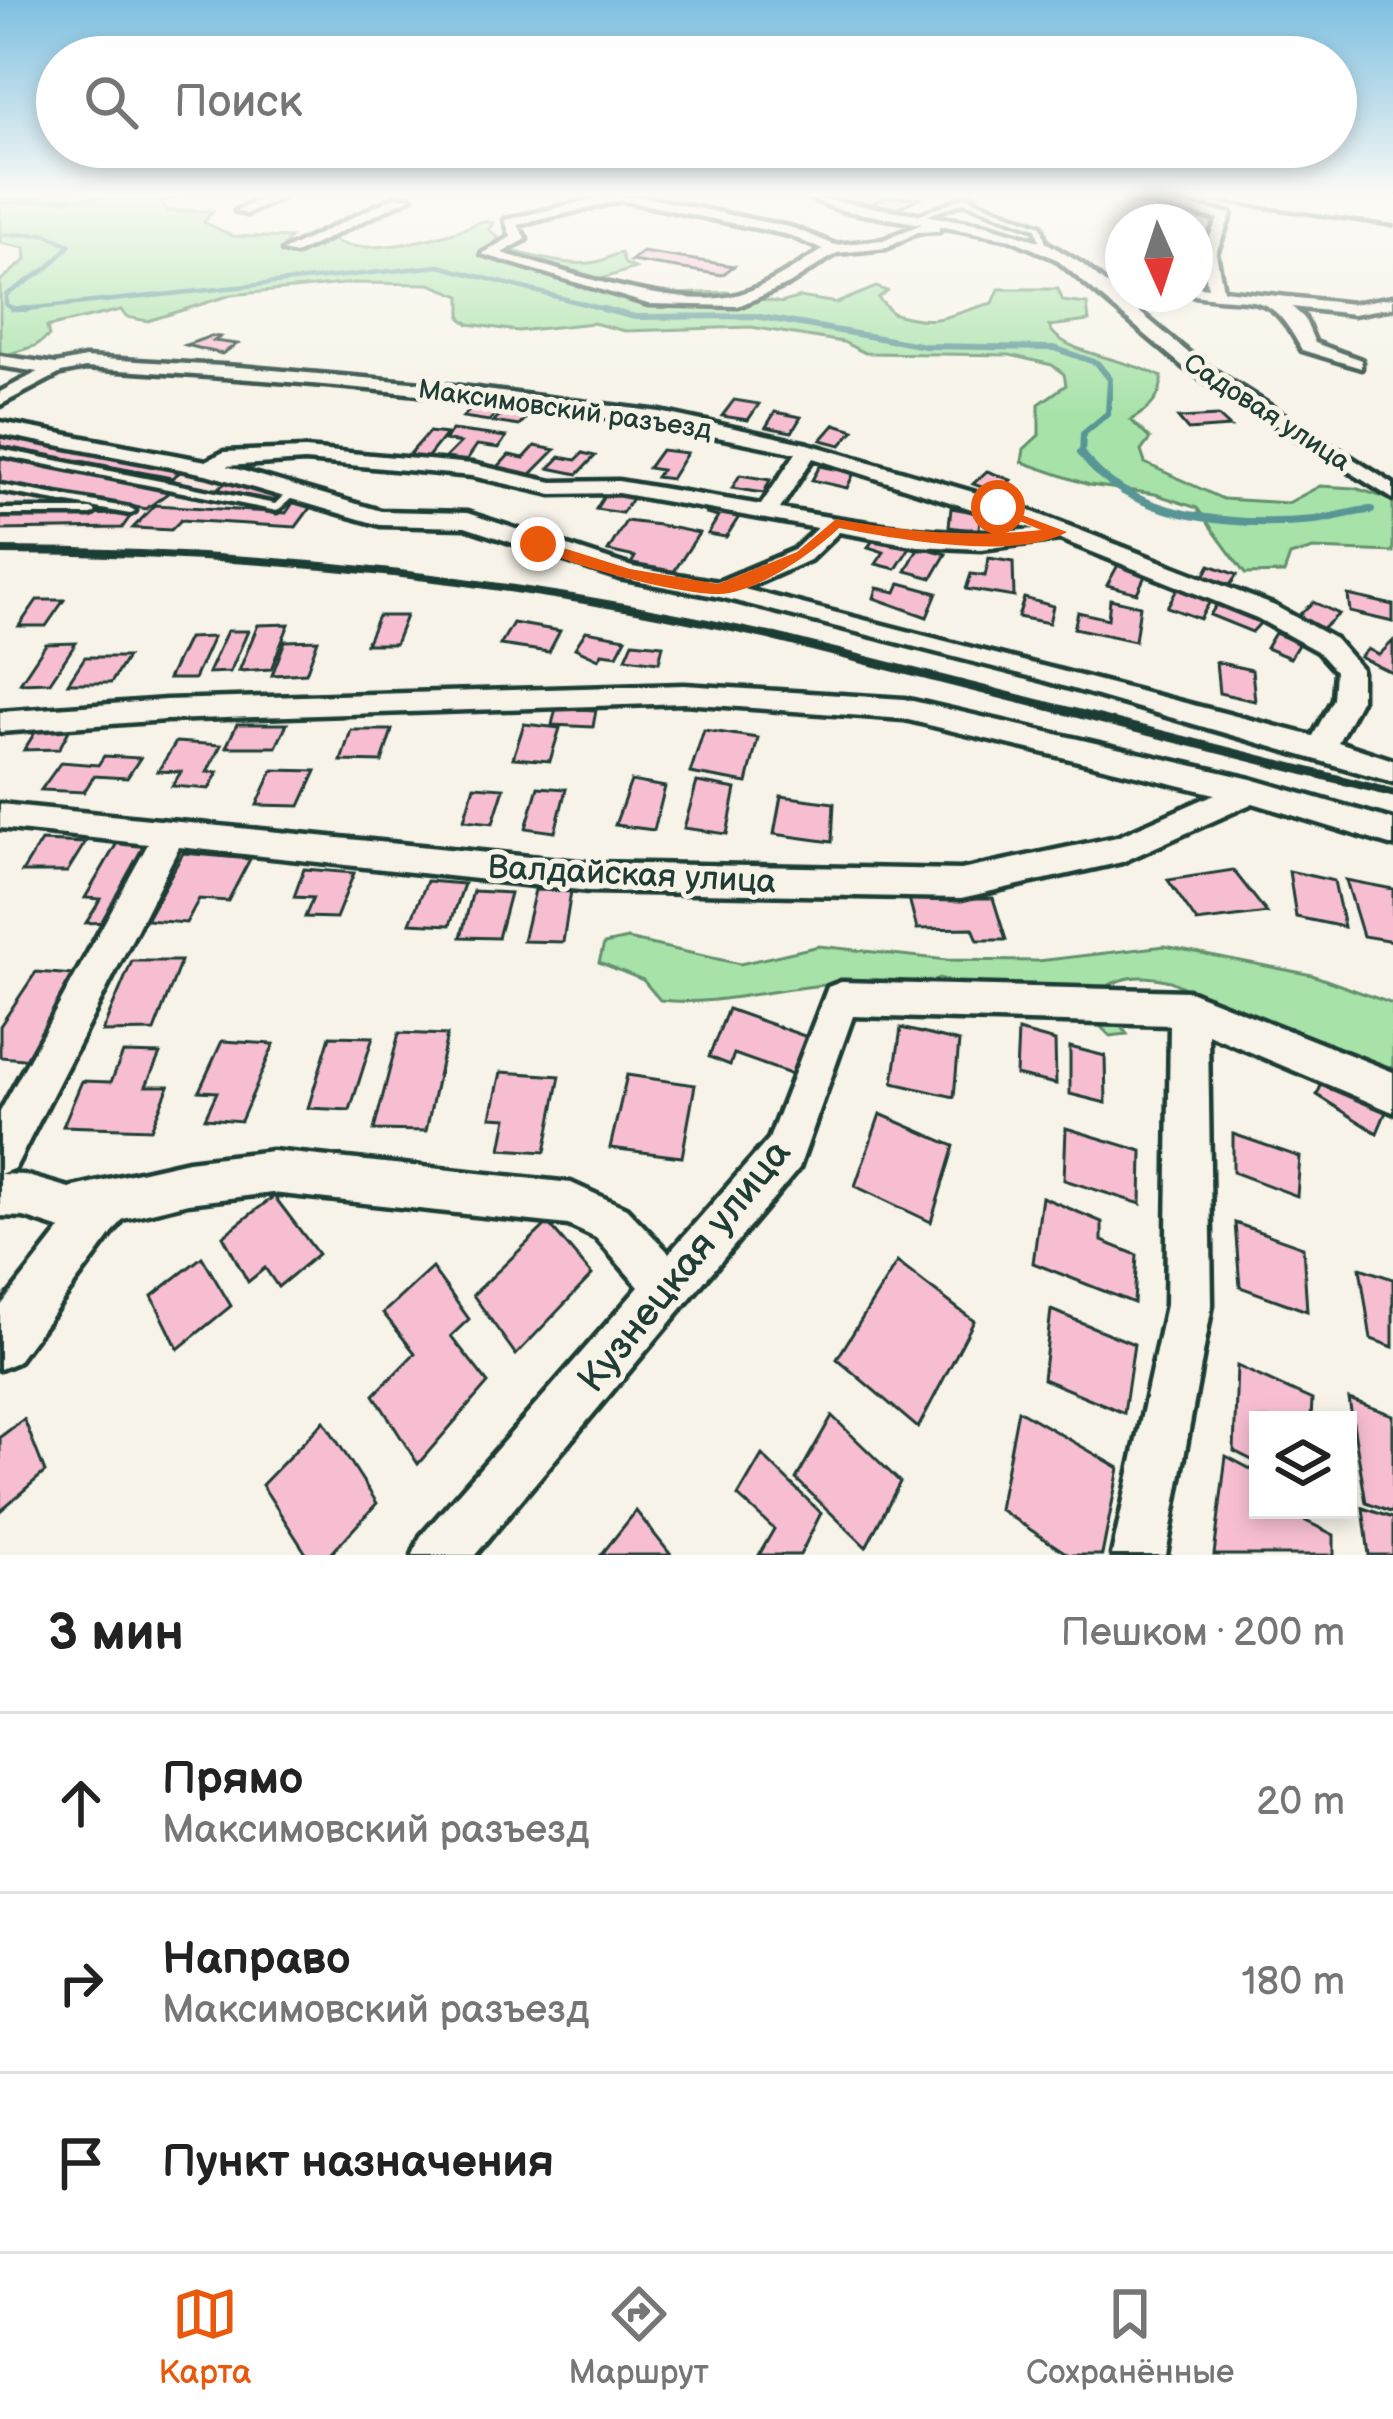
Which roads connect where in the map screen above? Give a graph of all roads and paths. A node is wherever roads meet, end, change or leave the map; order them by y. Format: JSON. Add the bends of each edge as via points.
{"nodes":[{"id":1,"x":544,"y":270,"type":"edge"},
{"id":2,"x":800,"y":270,"type":"edge"},
{"id":3,"x":1082,"y":270,"type":"edge"},
{"id":4,"x":1208,"y":270,"type":"edge"},
{"id":5,"x":1094,"y":277,"type":"junction"},
{"id":6,"x":1105,"y":279,"type":"edge"},
{"id":7,"x":1213,"y":293,"type":"edge"},
{"id":8,"x":1217,"y":293,"type":"junction"},
{"id":9,"x":1393,"y":302,"type":"edge"},
{"id":10,"x":1280,"y":304,"type":"junction"},
{"id":11,"x":0,"y":362,"type":"edge"},
{"id":12,"x":1355,"y":364,"type":"dead end"},
{"id":13,"x":56,"y":369,"type":"junction"},
{"id":14,"x":0,"y":399,"type":"edge"},
{"id":15,"x":0,"y":428,"type":"edge"},
{"id":16,"x":808,"y":450,"type":"junction"},
{"id":17,"x":0,"y":452,"type":"edge"},
{"id":18,"x":209,"y":468,"type":"junction"},
{"id":19,"x":0,"y":488,"type":"edge"},
{"id":20,"x":1393,"y":493,"type":"edge"},
{"id":21,"x":288,"y":497,"type":"dead end"},
{"id":22,"x":769,"y":509,"type":"junction"},
{"id":23,"x":0,"y":512,"type":"edge"},
{"id":24,"x":836,"y":523,"type":"junction"},
{"id":25,"x":1060,"y":532,"type":"junction"},
{"id":26,"x":720,"y":590,"type":"junction"},
{"id":27,"x":0,"y":722,"type":"edge"},
{"id":28,"x":1319,"y":750,"type":"junction"},
{"id":29,"x":1393,"y":767,"type":"edge"},
{"id":30,"x":1251,"y":791,"type":"junction"},
{"id":31,"x":0,"y":816,"type":"edge"},
{"id":32,"x":170,"y":832,"type":"junction"},
{"id":33,"x":1393,"y":833,"type":"edge"},
{"id":34,"x":1189,"y":1008,"type":"junction"},
{"id":35,"x":1393,"y":1092,"type":"edge"},
{"id":36,"x":0,"y":1154,"type":"edge"},
{"id":37,"x":0,"y":1195,"type":"edge"},
{"id":38,"x":108,"y":1204,"type":"junction"},
{"id":39,"x":670,"y":1287,"type":"junction"},
{"id":40,"x":0,"y":1345,"type":"edge"},
{"id":41,"x":440,"y":1555,"type":"edge"},
{"id":42,"x":1139,"y":1555,"type":"edge"}],
"edges":[{"from":1,"to":2,"type":"street","via":[[648,299],[738,301]]},
{"from":3,"to":5,"type":"street","name":"Садовая улица"},
{"from":4,"to":8,"type":"street"},
{"from":5,"to":6,"type":"street","name":"Садовая улица"},
{"from":5,"to":20,"type":"street","name":"Садовая улица","via":[[1167,347]]},
{"from":7,"to":8,"type":"street"},
{"from":8,"to":10,"type":"street"},
{"from":9,"to":10,"type":"street","via":[[1352,309]]},
{"from":10,"to":12,"type":"street","via":[[1308,346]]},
{"from":11,"to":13,"type":"street","name":"Максимовский разъезд"},
{"from":13,"to":14,"type":"street","name":"Максимовский разъезд"},
{"from":13,"to":16,"type":"street","name":"Максимовский разъезд","via":[[85,363],[445,390],[660,418]]},
{"from":15,"to":18,"type":"street","name":"Максимовский разъезд"},
{"from":16,"to":22,"type":"street"},
{"from":16,"to":25,"type":"street","name":"Максимовский разъезд"},
{"from":17,"to":21,"type":"lane","via":[[277,508]]},
{"from":18,"to":22,"type":"street","name":"Максимовский разъезд","via":[[224,458],[305,455]]},
{"from":18,"to":26,"type":"street","name":"Максимовский разъезд","via":[[380,518],[467,520],[627,573]]},
{"from":19,"to":23,"type":"lane","via":[[130,511]]},
{"from":22,"to":24,"type":"street","name":"Максимовский разъезд"},
{"from":24,"to":25,"type":"street","name":"Максимовский разъезд","via":[[981,542]]},
{"from":24,"to":26,"type":"street","via":[[802,555]]},
{"from":25,"to":28,"type":"street","name":"Максимовский разъезд","via":[[1266,612],[1326,645],[1348,669],[1347,699]]},
{"from":26,"to":28,"type":"street","name":"Максимовский разъезд"},
{"from":27,"to":30,"type":"street","via":[[684,694],[904,709]]},
{"from":28,"to":29,"type":"street"},
{"from":30,"to":32,"type":"street","name":"Валдайская улица","via":[[1122,849],[961,884],[589,877]]},
{"from":30,"to":33,"type":"street"},
{"from":31,"to":32,"type":"street","name":"Валдайская улица"},
{"from":32,"to":36,"type":"street"},
{"from":34,"to":35,"type":"street","name":"Кузнецкая улица"},
{"from":34,"to":39,"type":"street","name":"Кузнецкая улица","via":[[841,999],[784,1154]]},
{"from":34,"to":42,"type":"street","via":[[1189,1305]]},
{"from":37,"to":38,"type":"street","via":[[69,1210]]},
{"from":38,"to":39,"type":"street","via":[[188,1182],[272,1172],[571,1204],[611,1223]]},
{"from":38,"to":40,"type":"street"},
{"from":39,"to":41,"type":"street","name":"Кузнецкая улица"}]}
